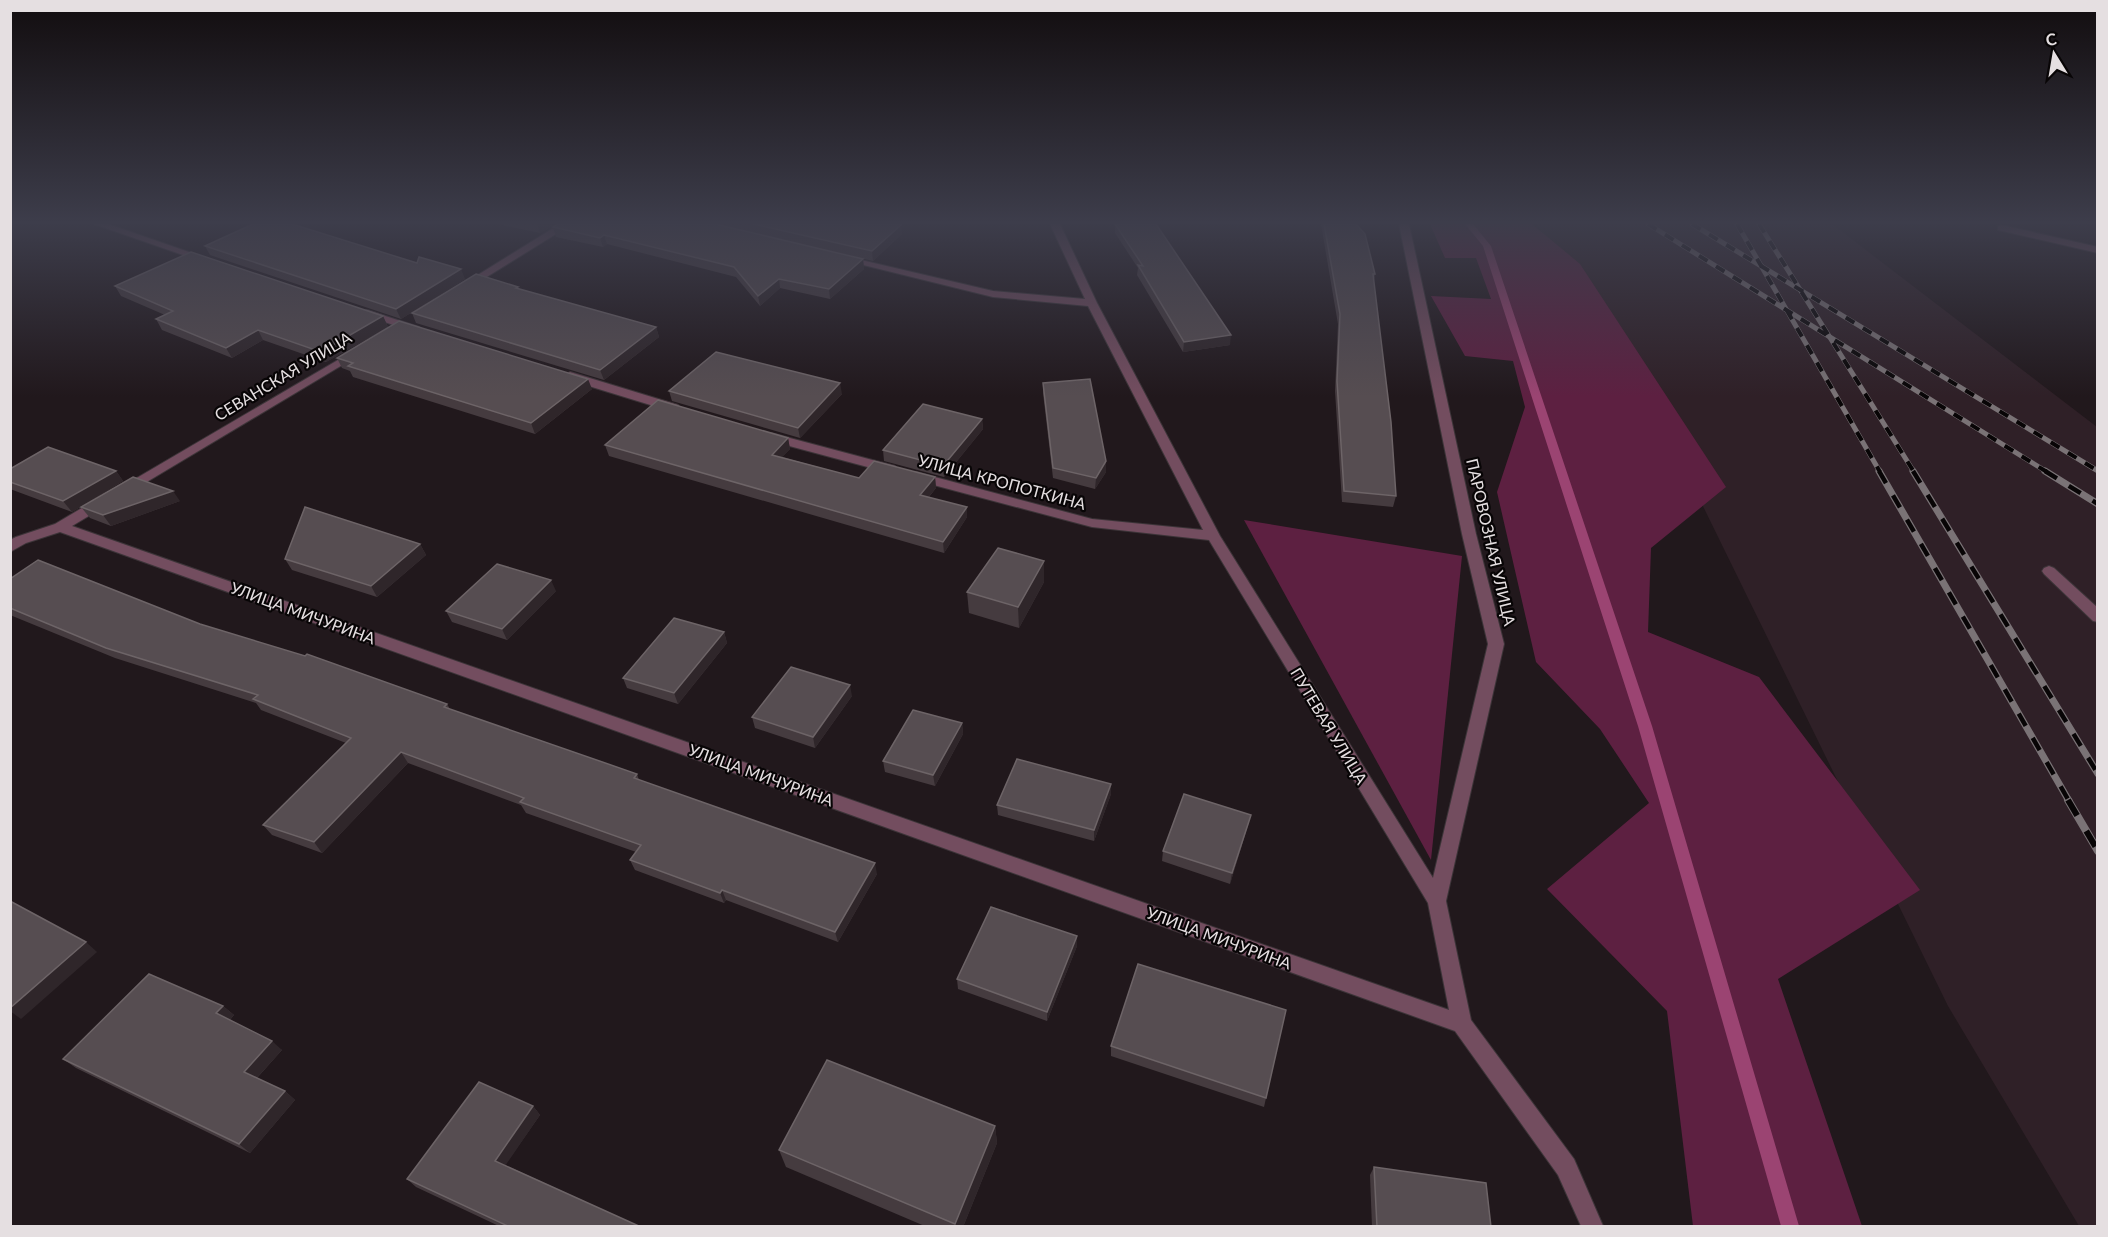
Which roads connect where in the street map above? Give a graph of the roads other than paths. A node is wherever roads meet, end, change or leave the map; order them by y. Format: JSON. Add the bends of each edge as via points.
{"nodes":[{"id":1,"x":472,"y":282,"type":"edge"},
{"id":2,"x":941,"y":282,"type":"edge"},
{"id":3,"x":1082,"y":282,"type":"edge"},
{"id":4,"x":1416,"y":282,"type":"edge"},
{"id":5,"x":450,"y":295,"type":"edge"},
{"id":6,"x":1092,"y":303,"type":"junction"},
{"id":7,"x":357,"y":310,"type":"edge"},
{"id":8,"x":421,"y":313,"type":"edge"},
{"id":9,"x":397,"y":328,"type":"junction"},
{"id":10,"x":424,"y":332,"type":"edge"},
{"id":11,"x":362,"y":349,"type":"edge"},
{"id":12,"x":559,"y":373,"type":"edge"},
{"id":13,"x":682,"y":410,"type":"edge"},
{"id":14,"x":761,"y":434,"type":"edge"},
{"id":15,"x":60,"y":527,"type":"junction"},
{"id":16,"x":1213,"y":536,"type":"junction"},
{"id":17,"x":10,"y":547,"type":"edge"},
{"id":18,"x":2049,"y":571,"type":"dead end"},
{"id":19,"x":2097,"y":617,"type":"edge"},
{"id":20,"x":1437,"y":901,"type":"junction"},
{"id":21,"x":1462,"y":1024,"type":"junction"},
{"id":22,"x":1592,"y":1227,"type":"edge"}],
"edges":[{"from":1,"to":5,"type":"street"},
{"from":2,"to":6,"type":"street","via":[[993,294]]},
{"from":3,"to":6,"type":"street","name":"ПУТЕВАЯ УЛИЦА"},
{"from":4,"to":20,"type":"street","name":"ПАРОВОЗНАЯ УЛИЦА","via":[[1496,644]]},
{"from":6,"to":16,"type":"street","name":"ПУТЕВАЯ УЛИЦА"},
{"from":7,"to":9,"type":"street"},
{"from":8,"to":9,"type":"street"},
{"from":9,"to":10,"type":"street"},
{"from":11,"to":15,"type":"street","name":"СЕВАНСКАЯ УЛИЦА"},
{"from":12,"to":13,"type":"street"},
{"from":14,"to":16,"type":"street","name":"УЛИЦА КРОПОТКИНА","via":[[1092,523]]},
{"from":15,"to":17,"type":"street","name":"СЕВАНСКАЯ УЛИЦА"},
{"from":15,"to":21,"type":"street","name":"УЛИЦА МИЧУРИНА"},
{"from":16,"to":20,"type":"street","name":"ПУТЕВАЯ УЛИЦА"},
{"from":18,"to":19,"type":"street"},
{"from":20,"to":21,"type":"street","name":"ПУТЕВАЯ УЛИЦА"},
{"from":21,"to":22,"type":"street","name":"ПУТЕВАЯ УЛИЦА","via":[[1566,1167]]}]}
